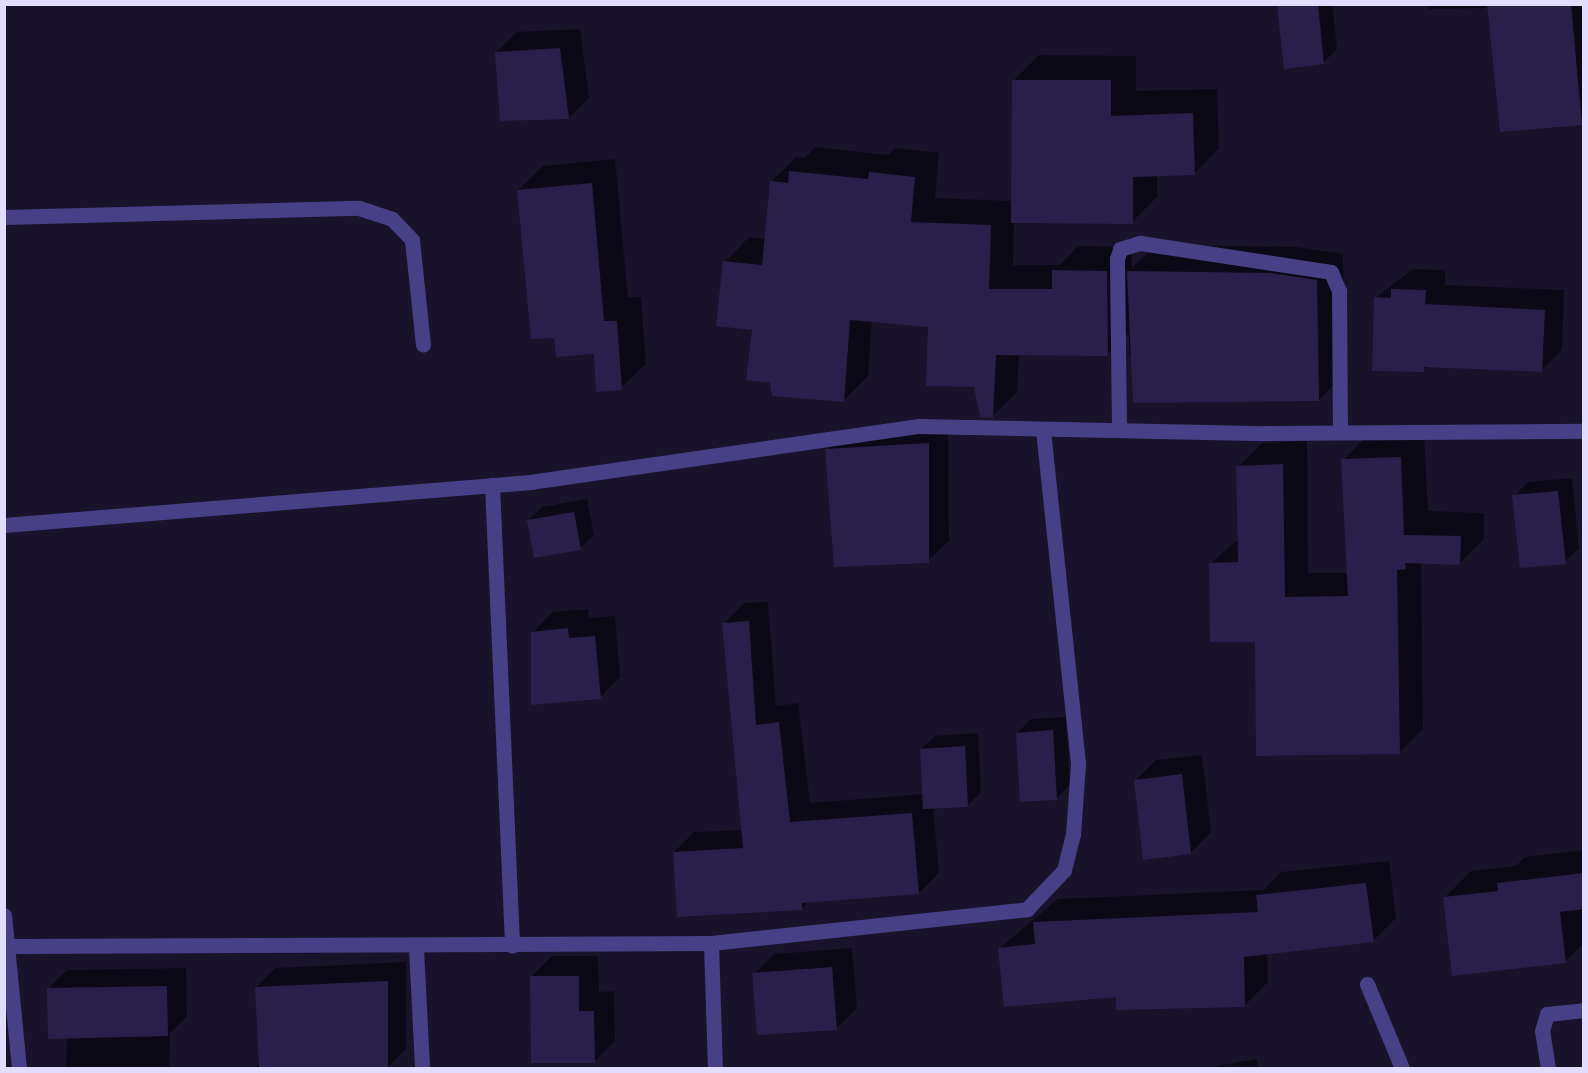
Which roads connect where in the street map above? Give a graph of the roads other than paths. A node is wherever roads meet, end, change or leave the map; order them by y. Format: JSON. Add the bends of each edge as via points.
{"nodes":[{"id":1,"x":4,"y":217,"type":"edge"},
{"id":2,"x":423,"y":344,"type":"dead end"},
{"id":3,"x":1119,"y":427,"type":"junction"},
{"id":4,"x":1042,"y":429,"type":"junction"},
{"id":5,"x":1340,"y":431,"type":"junction"},
{"id":6,"x":1584,"y":431,"type":"edge"},
{"id":7,"x":492,"y":485,"type":"junction"},
{"id":8,"x":4,"y":525,"type":"edge"},
{"id":9,"x":4,"y":915,"type":"edge"},
{"id":10,"x":711,"y":943,"type":"junction"},
{"id":11,"x":7,"y":946,"type":"junction"},
{"id":12,"x":512,"y":946,"type":"junction"},
{"id":13,"x":416,"y":948,"type":"junction"},
{"id":14,"x":1367,"y":984,"type":"dead end"},
{"id":15,"x":1584,"y":1010,"type":"edge"},
{"id":16,"x":19,"y":1068,"type":"edge"},
{"id":17,"x":422,"y":1068,"type":"edge"},
{"id":18,"x":715,"y":1068,"type":"edge"},
{"id":19,"x":1402,"y":1068,"type":"edge"},
{"id":20,"x":1548,"y":1068,"type":"edge"}],
"edges":[{"from":1,"to":2,"type":"street","via":[[359,208],[392,219],[412,240]]},
{"from":3,"to":4,"type":"street"},
{"from":3,"to":5,"type":"street"},
{"from":3,"to":5,"type":"street","via":[[1116,259],[1120,249],[1140,243],[1331,272],[1339,291]]},
{"from":4,"to":7,"type":"street","via":[[919,426]]},
{"from":4,"to":10,"type":"street","via":[[1078,763],[1074,835],[1064,870],[1027,909]]},
{"from":5,"to":6,"type":"street"},
{"from":7,"to":8,"type":"street"},
{"from":7,"to":12,"type":"street"},
{"from":9,"to":11,"type":"street"},
{"from":10,"to":12,"type":"street"},
{"from":10,"to":18,"type":"street"},
{"from":11,"to":13,"type":"street"},
{"from":11,"to":16,"type":"street"},
{"from":12,"to":13,"type":"street"},
{"from":13,"to":17,"type":"street"},
{"from":14,"to":19,"type":"street"},
{"from":15,"to":20,"type":"street","via":[[1547,1014],[1542,1030]]}]}
